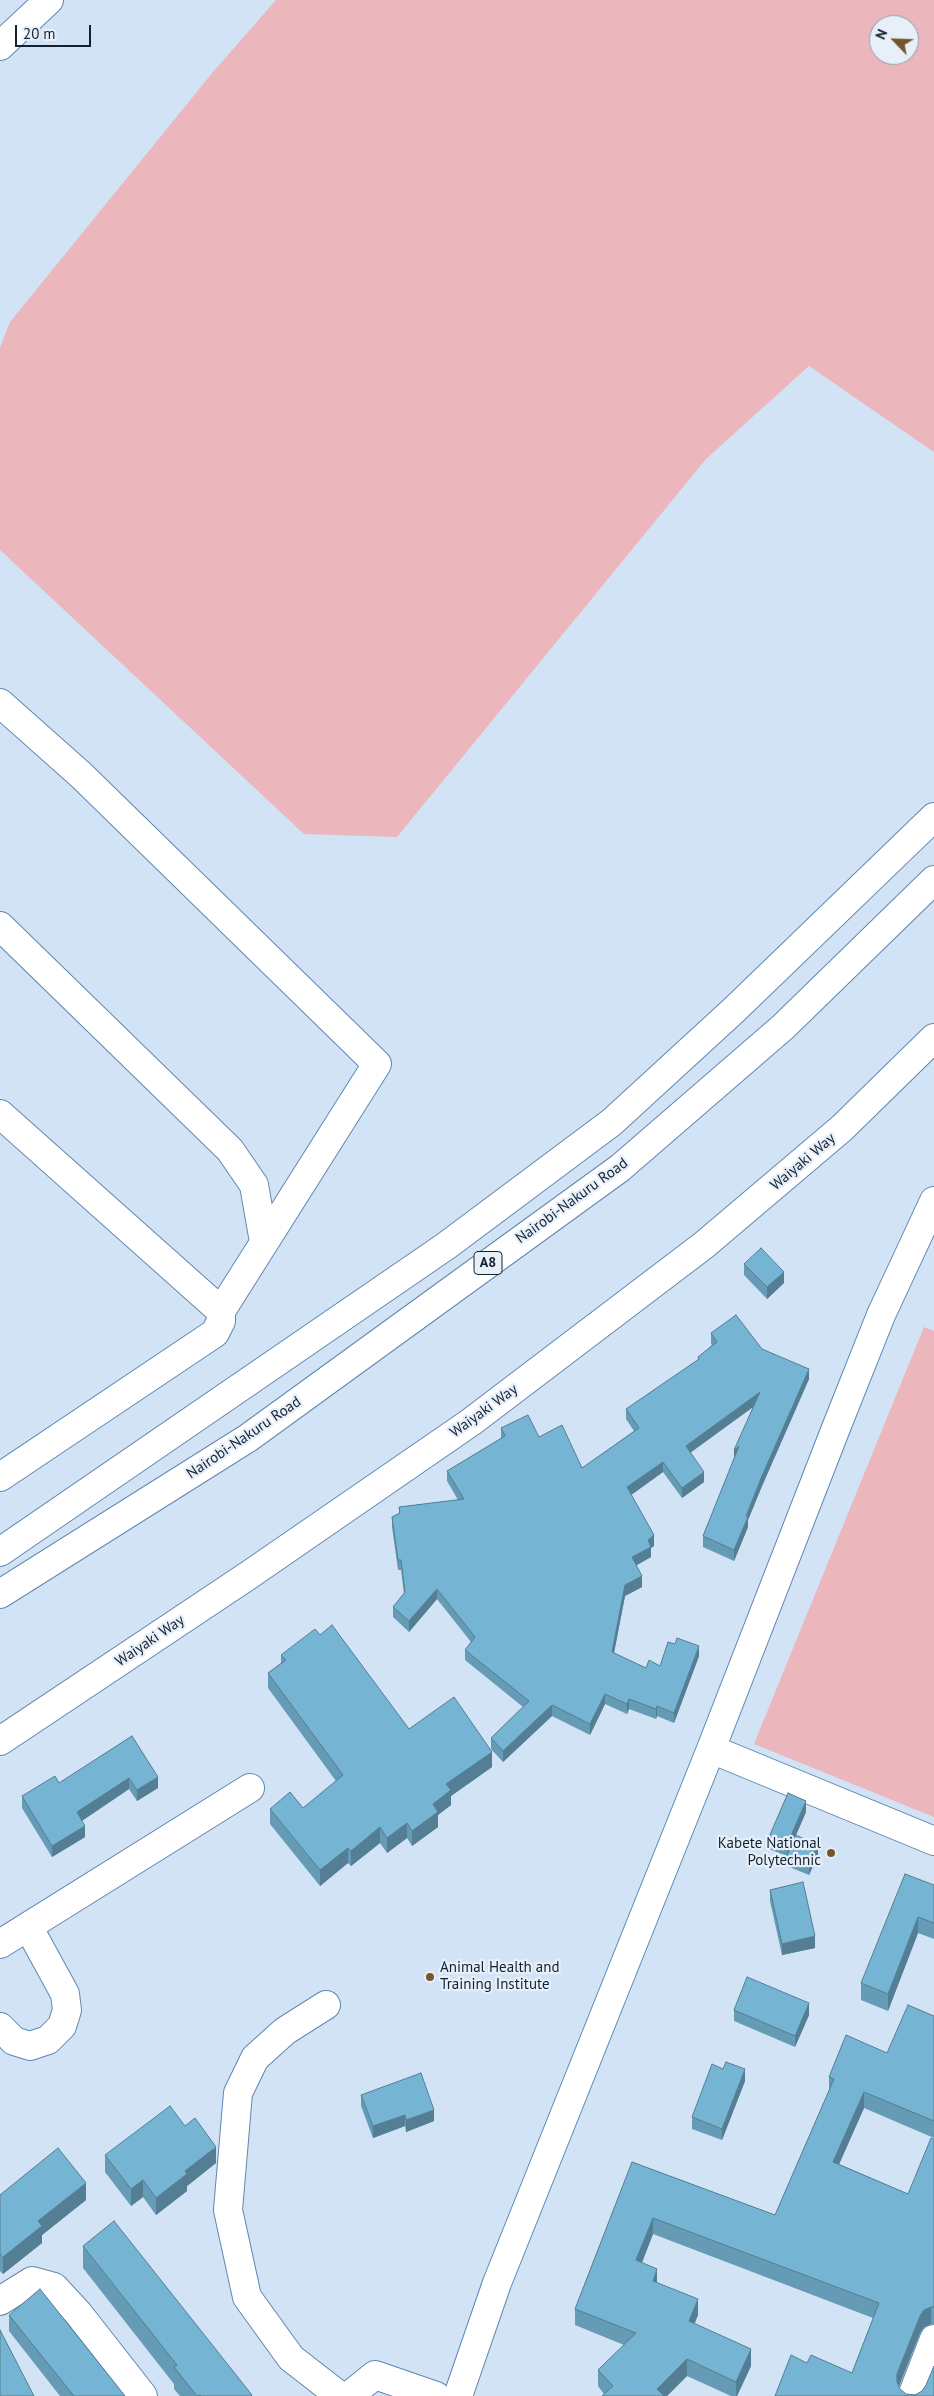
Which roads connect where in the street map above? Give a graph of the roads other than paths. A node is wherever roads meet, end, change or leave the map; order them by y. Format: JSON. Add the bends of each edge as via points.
{"nodes":[{"id":1,"x":49,"y":0,"type":"edge"},
{"id":2,"x":0,"y":46,"type":"edge"},
{"id":3,"x":0,"y":703,"type":"edge"},
{"id":4,"x":934,"y":817,"type":"edge"},
{"id":5,"x":934,"y":880,"type":"edge"},
{"id":6,"x":0,"y":926,"type":"edge"},
{"id":7,"x":934,"y":1038,"type":"edge"},
{"id":8,"x":0,"y":1114,"type":"edge"},
{"id":9,"x":932,"y":1213,"type":"edge"},
{"id":10,"x":264,"y":1242,"type":"junction"},
{"id":11,"x":221,"y":1311,"type":"junction"},
{"id":12,"x":2,"y":1472,"type":"edge"},
{"id":13,"x":0,"y":1552,"type":"edge"},
{"id":14,"x":0,"y":1594,"type":"edge"},
{"id":15,"x":0,"y":1741,"type":"edge"},
{"id":16,"x":711,"y":1749,"type":"junction"},
{"id":17,"x":250,"y":1788,"type":"dead end"},
{"id":18,"x":934,"y":1841,"type":"edge"},
{"id":19,"x":29,"y":1928,"type":"junction"},
{"id":20,"x":0,"y":1944,"type":"edge"},
{"id":21,"x":326,"y":2005,"type":"dead end"},
{"id":22,"x":0,"y":2027,"type":"edge"},
{"id":23,"x":0,"y":2301,"type":"edge"},
{"id":24,"x":934,"y":2339,"type":"edge"},
{"id":25,"x":143,"y":2396,"type":"edge"},
{"id":26,"x":340,"y":2396,"type":"edge"},
{"id":27,"x":349,"y":2396,"type":"edge"},
{"id":28,"x":436,"y":2396,"type":"edge"},
{"id":29,"x":458,"y":2396,"type":"edge"},
{"id":30,"x":912,"y":2396,"type":"edge"}],
"edges":[{"from":1,"to":2,"type":"main road"},
{"from":3,"to":10,"type":"main road","via":[[81,775],[377,1064]]},
{"from":4,"to":13,"type":"main road","via":[[734,1010],[612,1122],[446,1246]]},
{"from":5,"to":14,"type":"main road","name":"Nairobi-Nakuru Road","number":"A8","via":[[783,1026],[620,1168],[248,1438]]},
{"from":6,"to":10,"type":"main road","via":[[230,1150],[254,1185]]},
{"from":7,"to":15,"type":"main road","name":"Waiyaki Way","via":[[842,1128],[704,1245],[471,1422]]},
{"from":8,"to":11,"type":"main road"},
{"from":9,"to":16,"type":"main road","via":[[881,1314]]},
{"from":10,"to":11,"type":"main road"},
{"from":11,"to":12,"type":"main road","via":[[221,1321],[215,1333]]},
{"from":16,"to":18,"type":"main road"},
{"from":16,"to":29,"type":"main road","via":[[497,2283]]},
{"from":17,"to":19,"type":"main road"},
{"from":19,"to":20,"type":"main road"},
{"from":19,"to":22,"type":"main road","via":[[65,1994],[67,2010],[62,2026],[48,2040],[30,2046],[14,2041]]},
{"from":21,"to":26,"type":"main road","via":[[285,2031],[255,2058],[238,2092],[228,2210],[248,2297],[291,2358]]},
{"from":23,"to":25,"type":"main road","via":[[32,2281],[54,2287]]},
{"from":24,"to":30,"type":"main road"},
{"from":27,"to":28,"type":"main road","via":[[375,2375]]}]}
